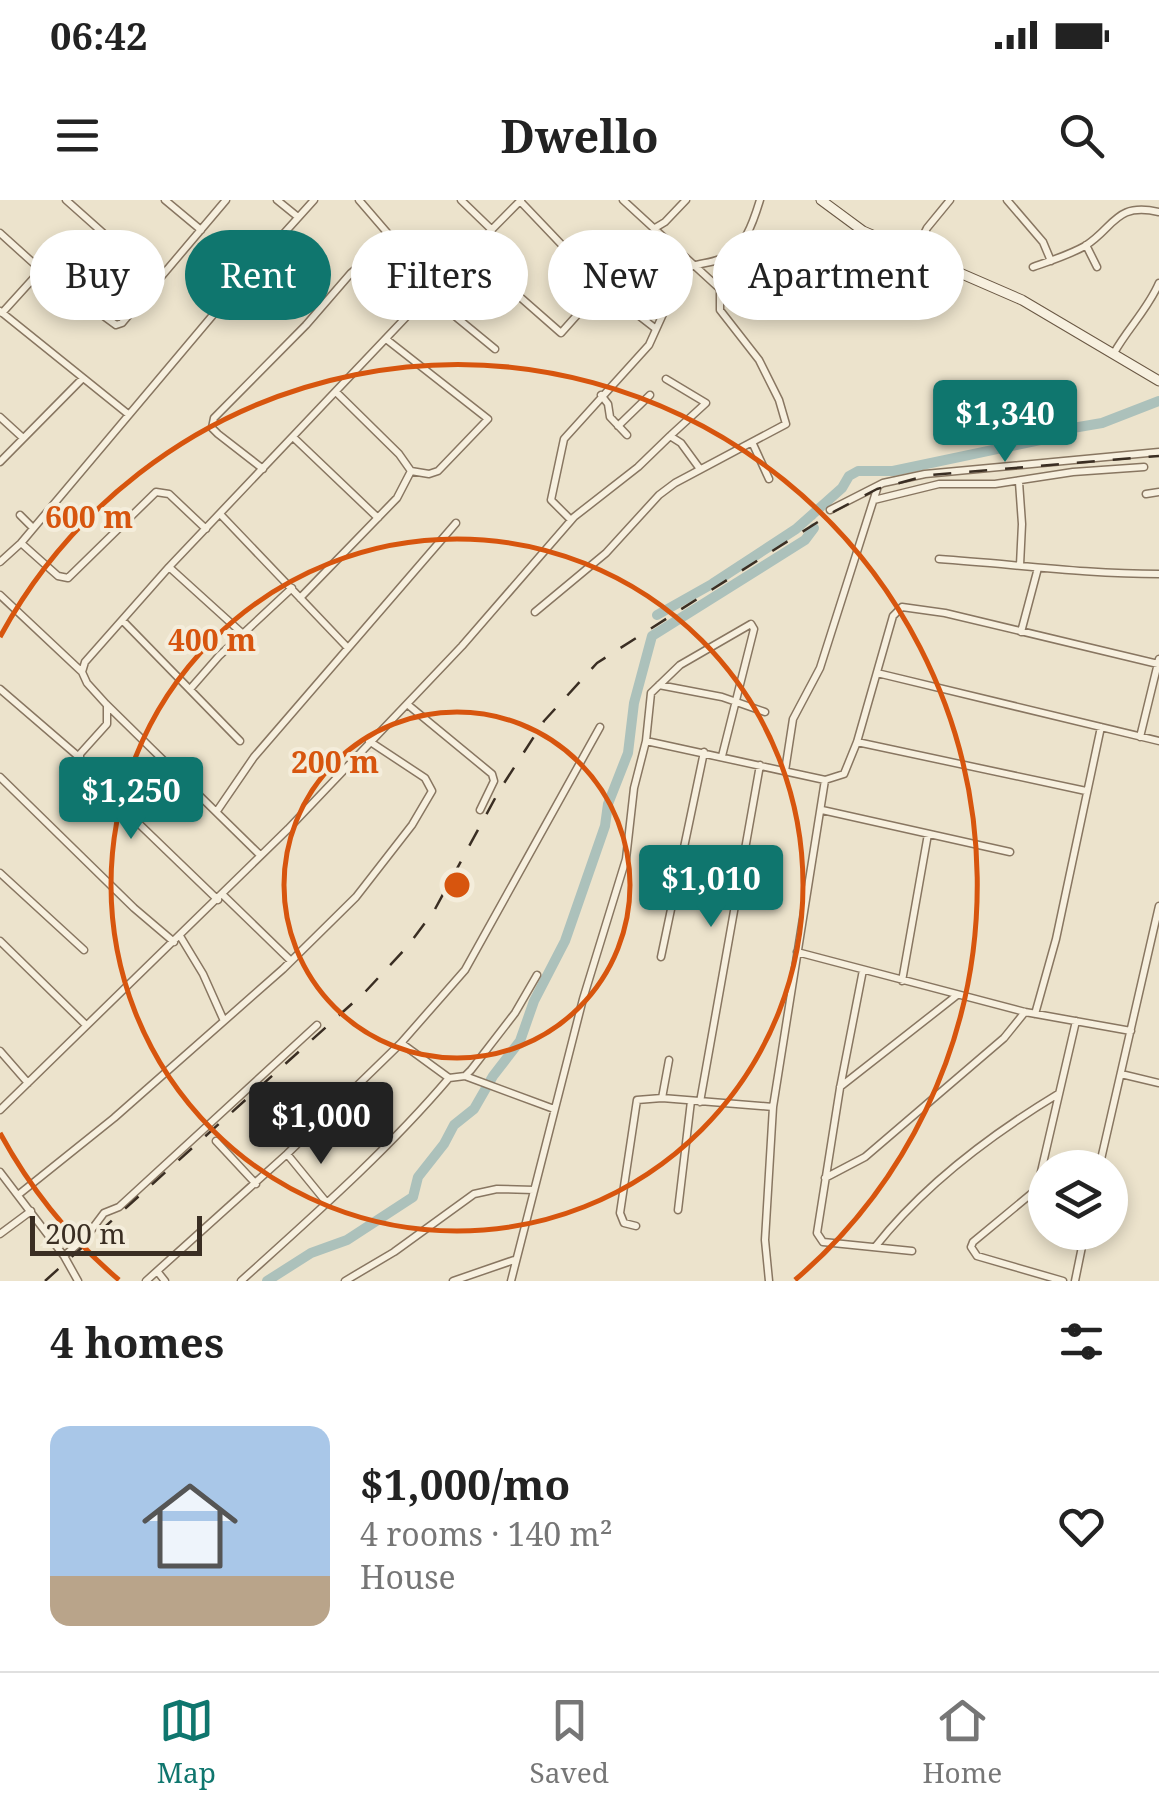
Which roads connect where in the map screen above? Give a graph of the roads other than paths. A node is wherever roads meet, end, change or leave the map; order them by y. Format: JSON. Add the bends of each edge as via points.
{"nodes":[{"id":1,"x":66,"y":200,"type":"edge"},
{"id":2,"x":165,"y":200,"type":"edge"},
{"id":3,"x":226,"y":200,"type":"edge"},
{"id":4,"x":277,"y":200,"type":"edge"},
{"id":5,"x":314,"y":200,"type":"edge"},
{"id":6,"x":359,"y":200,"type":"edge"},
{"id":7,"x":461,"y":200,"type":"edge"},
{"id":8,"x":521,"y":200,"type":"edge"},
{"id":9,"x":622,"y":200,"type":"edge"},
{"id":10,"x":686,"y":200,"type":"edge"},
{"id":11,"x":760,"y":200,"type":"edge"},
{"id":12,"x":821,"y":200,"type":"edge"},
{"id":13,"x":950,"y":200,"type":"edge"},
{"id":14,"x":1008,"y":200,"type":"edge"},
{"id":15,"x":1159,"y":202,"type":"edge"},
{"id":16,"x":1158,"y":212,"type":"edge"},
{"id":17,"x":298,"y":217,"type":"junction"},
{"id":18,"x":655,"y":228,"type":"junction"},
{"id":19,"x":100,"y":230,"type":"edge"},
{"id":20,"x":201,"y":230,"type":"joint"},
{"id":21,"x":386,"y":230,"type":"edge"},
{"id":22,"x":492,"y":230,"type":"joint"},
{"id":23,"x":549,"y":230,"type":"edge"},
{"id":24,"x":863,"y":230,"type":"edge"},
{"id":25,"x":926,"y":230,"type":"edge"},
{"id":26,"x":0,"y":233,"type":"edge"},
{"id":27,"x":1086,"y":245,"type":"junction"},
{"id":28,"x":185,"y":249,"type":"edge"},
{"id":29,"x":30,"y":260,"type":"edge"},
{"id":30,"x":1052,"y":261,"type":"junction"},
{"id":31,"x":695,"y":264,"type":"junction"},
{"id":32,"x":1033,"y":267,"type":"dead end"},
{"id":33,"x":1098,"y":267,"type":"dead end"},
{"id":34,"x":165,"y":272,"type":"edge"},
{"id":35,"x":351,"y":273,"type":"edge"},
{"id":36,"x":964,"y":275,"type":"edge"},
{"id":37,"x":30,"y":282,"type":"edge"},
{"id":38,"x":1159,"y":283,"type":"edge"},
{"id":39,"x":528,"y":304,"type":"edge"},
{"id":40,"x":1,"y":312,"type":"edge"},
{"id":41,"x":403,"y":320,"type":"edge"},
{"id":42,"x":464,"y":320,"type":"edge"},
{"id":43,"x":573,"y":320,"type":"edge"},
{"id":44,"x":644,"y":320,"type":"edge"},
{"id":45,"x":656,"y":329,"type":"junction"},
{"id":46,"x":386,"y":338,"type":"junction"},
{"id":47,"x":495,"y":349,"type":"dead end"},
{"id":48,"x":1114,"y":353,"type":"junction"},
{"id":49,"x":666,"y":378,"type":"dead end"},
{"id":50,"x":82,"y":379,"type":"junction"},
{"id":51,"x":1159,"y":381,"type":"edge"},
{"id":52,"x":336,"y":392,"type":"junction"},
{"id":53,"x":601,"y":395,"type":"junction"},
{"id":54,"x":650,"y":395,"type":"dead end"},
{"id":55,"x":128,"y":414,"type":"junction"},
{"id":56,"x":0,"y":417,"type":"edge"},
{"id":57,"x":618,"y":426,"type":"junction"},
{"id":58,"x":626,"y":434,"type":"dead end"},
{"id":59,"x":670,"y":436,"type":"junction"},
{"id":60,"x":293,"y":437,"type":"junction"},
{"id":61,"x":23,"y":438,"type":"junction"},
{"id":62,"x":752,"y":442,"type":"junction"},
{"id":63,"x":1159,"y":452,"type":"edge"},
{"id":64,"x":0,"y":462,"type":"edge"},
{"id":65,"x":1144,"y":467,"type":"dead end"},
{"id":66,"x":263,"y":469,"type":"junction"},
{"id":67,"x":700,"y":469,"type":"junction"},
{"id":68,"x":411,"y":471,"type":"junction"},
{"id":69,"x":769,"y":478,"type":"dead end"},
{"id":70,"x":1019,"y":482,"type":"junction"},
{"id":71,"x":878,"y":487,"type":"junction"},
{"id":72,"x":1159,"y":492,"type":"edge"},
{"id":73,"x":1146,"y":494,"type":"dead end"},
{"id":74,"x":874,"y":500,"type":"junction"},
{"id":75,"x":830,"y":510,"type":"dead end"},
{"id":76,"x":20,"y":515,"type":"dead end"},
{"id":77,"x":220,"y":515,"type":"junction"},
{"id":78,"x":378,"y":518,"type":"junction"},
{"id":79,"x":571,"y":520,"type":"junction"},
{"id":80,"x":456,"y":523,"type":"dead end"},
{"id":81,"x":34,"y":528,"type":"junction"},
{"id":82,"x":206,"y":529,"type":"junction"},
{"id":83,"x":21,"y":543,"type":"junction"},
{"id":84,"x":939,"y":559,"type":"dead end"},
{"id":85,"x":0,"y":562,"type":"edge"},
{"id":86,"x":1020,"y":565,"type":"junction"},
{"id":87,"x":169,"y":567,"type":"junction"},
{"id":88,"x":1038,"y":568,"type":"junction"},
{"id":89,"x":1159,"y":574,"type":"edge"},
{"id":90,"x":292,"y":588,"type":"junction"},
{"id":91,"x":0,"y":595,"type":"edge"},
{"id":92,"x":300,"y":598,"type":"junction"},
{"id":93,"x":535,"y":612,"type":"dead end"},
{"id":94,"x":123,"y":621,"type":"junction"},
{"id":95,"x":1021,"y":632,"type":"junction"},
{"id":96,"x":243,"y":634,"type":"junction"},
{"id":97,"x":348,"y":647,"type":"junction"},
{"id":98,"x":1158,"y":661,"type":"edge"},
{"id":99,"x":82,"y":672,"type":"junction"},
{"id":100,"x":877,"y":673,"type":"junction"},
{"id":101,"x":658,"y":685,"type":"junction"},
{"id":102,"x":192,"y":688,"type":"junction"},
{"id":103,"x":0,"y":690,"type":"edge"},
{"id":104,"x":736,"y":700,"type":"junction"},
{"id":105,"x":106,"y":704,"type":"junction"},
{"id":106,"x":407,"y":704,"type":"junction"},
{"id":107,"x":765,"y":712,"type":"dead end"},
{"id":108,"x":600,"y":726,"type":"dead end"},
{"id":109,"x":1101,"y":727,"type":"junction"},
{"id":110,"x":1140,"y":737,"type":"junction"},
{"id":111,"x":240,"y":741,"type":"dead end"},
{"id":112,"x":369,"y":741,"type":"junction"},
{"id":113,"x":646,"y":741,"type":"junction"},
{"id":114,"x":1159,"y":741,"type":"edge"},
{"id":115,"x":858,"y":742,"type":"junction"},
{"id":116,"x":704,"y":752,"type":"junction"},
{"id":117,"x":722,"y":756,"type":"junction"},
{"id":118,"x":78,"y":760,"type":"junction"},
{"id":119,"x":760,"y":765,"type":"junction"},
{"id":120,"x":784,"y":771,"type":"junction"},
{"id":121,"x":0,"y":777,"type":"edge"},
{"id":122,"x":825,"y":780,"type":"junction"},
{"id":123,"x":1086,"y":792,"type":"junction"},
{"id":124,"x":217,"y":810,"type":"junction"},
{"id":125,"x":480,"y":810,"type":"dead end"},
{"id":126,"x":822,"y":810,"type":"junction"},
{"id":127,"x":928,"y":834,"type":"junction"},
{"id":128,"x":1010,"y":852,"type":"dead end"},
{"id":129,"x":260,"y":855,"type":"junction"},
{"id":130,"x":0,"y":873,"type":"edge"},
{"id":131,"x":221,"y":897,"type":"junction"},
{"id":132,"x":1159,"y":906,"type":"edge"},
{"id":133,"x":177,"y":939,"type":"junction"},
{"id":134,"x":0,"y":942,"type":"edge"},
{"id":135,"x":84,"y":950,"type":"dead end"},
{"id":136,"x":797,"y":952,"type":"junction"},
{"id":137,"x":661,"y":957,"type":"dead end"},
{"id":138,"x":292,"y":961,"type":"junction"},
{"id":139,"x":863,"y":970,"type":"junction"},
{"id":140,"x":537,"y":975,"type":"dead end"},
{"id":141,"x":902,"y":980,"type":"junction"},
{"id":142,"x":956,"y":995,"type":"junction"},
{"id":143,"x":1025,"y":1012,"type":"junction"},
{"id":144,"x":1035,"y":1014,"type":"junction"},
{"id":145,"x":224,"y":1021,"type":"junction"},
{"id":146,"x":1076,"y":1021,"type":"junction"},
{"id":147,"x":86,"y":1025,"type":"junction"},
{"id":148,"x":317,"y":1025,"type":"dead end"},
{"id":149,"x":1130,"y":1031,"type":"junction"},
{"id":150,"x":400,"y":1043,"type":"junction"},
{"id":151,"x":0,"y":1051,"type":"edge"},
{"id":152,"x":668,"y":1060,"type":"dead end"},
{"id":153,"x":1121,"y":1074,"type":"junction"},
{"id":154,"x":465,"y":1076,"type":"junction"},
{"id":155,"x":449,"y":1078,"type":"junction"},
{"id":156,"x":28,"y":1083,"type":"junction"},
{"id":157,"x":1159,"y":1083,"type":"edge"},
{"id":158,"x":840,"y":1088,"type":"junction"},
{"id":159,"x":1059,"y":1094,"type":"junction"},
{"id":160,"x":662,"y":1098,"type":"junction"},
{"id":161,"x":696,"y":1102,"type":"junction"},
{"id":162,"x":773,"y":1107,"type":"junction"},
{"id":163,"x":0,"y":1110,"type":"edge"},
{"id":164,"x":554,"y":1110,"type":"junction"},
{"id":165,"x":216,"y":1140,"type":"dead end"},
{"id":166,"x":1103,"y":1150,"type":"edge"},
{"id":167,"x":287,"y":1154,"type":"junction"},
{"id":168,"x":0,"y":1172,"type":"edge"},
{"id":169,"x":826,"y":1178,"type":"junction"},
{"id":170,"x":256,"y":1184,"type":"junction"},
{"id":171,"x":534,"y":1190,"type":"junction"},
{"id":172,"x":18,"y":1195,"type":"junction"},
{"id":173,"x":327,"y":1203,"type":"junction"},
{"id":174,"x":678,"y":1210,"type":"dead end"},
{"id":175,"x":30,"y":1211,"type":"junction"},
{"id":176,"x":636,"y":1226,"type":"dead end"},
{"id":177,"x":0,"y":1234,"type":"edge"},
{"id":178,"x":874,"y":1247,"type":"junction"},
{"id":179,"x":912,"y":1250,"type":"dead end"},
{"id":180,"x":1081,"y":1250,"type":"edge"},
{"id":181,"x":64,"y":1256,"type":"junction"},
{"id":182,"x":514,"y":1260,"type":"junction"},
{"id":183,"x":158,"y":1271,"type":"junction"},
{"id":184,"x":769,"y":1280,"type":"edge"},
{"id":185,"x":78,"y":1281,"type":"edge"},
{"id":186,"x":146,"y":1281,"type":"edge"},
{"id":187,"x":165,"y":1281,"type":"edge"},
{"id":188,"x":240,"y":1281,"type":"edge"},
{"id":189,"x":345,"y":1281,"type":"edge"},
{"id":190,"x":453,"y":1281,"type":"edge"},
{"id":191,"x":511,"y":1281,"type":"edge"},
{"id":192,"x":1063,"y":1281,"type":"edge"},
{"id":193,"x":1075,"y":1281,"type":"edge"}],
"edges":[{"from":1,"to":19,"type":"street"},
{"from":2,"to":20,"type":"street"},
{"from":3,"to":20,"type":"street"},
{"from":4,"to":17,"type":"street"},
{"from":5,"to":17,"type":"street"},
{"from":6,"to":21,"type":"street"},
{"from":7,"to":22,"type":"street"},
{"from":8,"to":22,"type":"street"},
{"from":8,"to":23,"type":"street"},
{"from":9,"to":18,"type":"street"},
{"from":10,"to":18,"type":"street"},
{"from":11,"to":31,"type":"street","via":[[742,244],[720,259]]},
{"from":12,"to":24,"type":"main road"},
{"from":13,"to":25,"type":"street"},
{"from":14,"to":30,"type":"street"},
{"from":15,"to":16,"type":"street"},
{"from":16,"to":27,"type":"street","via":[[1120,214]]},
{"from":17,"to":55,"type":"street"},
{"from":18,"to":31,"type":"street"},
{"from":26,"to":29,"type":"street"},
{"from":27,"to":30,"type":"street"},
{"from":27,"to":33,"type":"street"},
{"from":28,"to":34,"type":"street"},
{"from":30,"to":32,"type":"street"},
{"from":31,"to":45,"type":"street","via":[[676,282]]},
{"from":31,"to":62,"type":"street","via":[[720,289],[720,310],[759,360],[786,420]]},
{"from":35,"to":66,"type":"street","via":[[214,418],[212,428]]},
{"from":36,"to":48,"type":"main road"},
{"from":37,"to":40,"type":"street"},
{"from":38,"to":48,"type":"street"},
{"from":39,"to":43,"type":"street","via":[[561,333]]},
{"from":40,"to":50,"type":"street"},
{"from":41,"to":46,"type":"street"},
{"from":42,"to":47,"type":"street"},
{"from":44,"to":45,"type":"street"},
{"from":45,"to":53,"type":"street","via":[[642,355]]},
{"from":46,"to":52,"type":"street"},
{"from":46,"to":68,"type":"street","via":[[488,419],[438,471]]},
{"from":48,"to":51,"type":"main road"},
{"from":49,"to":59,"type":"street","via":[[706,403]]},
{"from":50,"to":55,"type":"street"},
{"from":50,"to":61,"type":"street"},
{"from":52,"to":60,"type":"street"},
{"from":52,"to":68,"type":"street"},
{"from":53,"to":57,"type":"street"},
{"from":53,"to":79,"type":"street","via":[[560,452],[551,500]]},
{"from":54,"to":57,"type":"street"},
{"from":55,"to":81,"type":"street"},
{"from":56,"to":61,"type":"street"},
{"from":57,"to":58,"type":"street"},
{"from":59,"to":67,"type":"street"},
{"from":59,"to":79,"type":"street"},
{"from":60,"to":66,"type":"street"},
{"from":60,"to":78,"type":"street"},
{"from":61,"to":64,"type":"street"},
{"from":62,"to":67,"type":"street"},
{"from":62,"to":69,"type":"street"},
{"from":63,"to":71,"type":"street","via":[[942,472]]},
{"from":65,"to":70,"type":"street"},
{"from":66,"to":77,"type":"street"},
{"from":67,"to":93,"type":"street","via":[[659,495],[606,552]]},
{"from":68,"to":78,"type":"street"},
{"from":70,"to":74,"type":"street","via":[[939,484]]},
{"from":70,"to":86,"type":"street"},
{"from":71,"to":74,"type":"street"},
{"from":71,"to":75,"type":"street"},
{"from":72,"to":73,"type":"street"},
{"from":74,"to":120,"type":"street","via":[[820,668],[793,719]]},
{"from":76,"to":81,"type":"street"},
{"from":77,"to":82,"type":"street"},
{"from":77,"to":90,"type":"street"},
{"from":78,"to":92,"type":"street"},
{"from":79,"to":106,"type":"street"},
{"from":80,"to":97,"type":"street"},
{"from":81,"to":83,"type":"street"},
{"from":82,"to":83,"type":"street","via":[[169,494],[156,492],[68,578]]},
{"from":82,"to":87,"type":"street"},
{"from":83,"to":85,"type":"street"},
{"from":84,"to":86,"type":"street"},
{"from":86,"to":88,"type":"street"},
{"from":87,"to":94,"type":"street"},
{"from":87,"to":96,"type":"street"},
{"from":88,"to":89,"type":"street"},
{"from":88,"to":95,"type":"street"},
{"from":90,"to":92,"type":"street"},
{"from":90,"to":96,"type":"street"},
{"from":91,"to":99,"type":"street"},
{"from":92,"to":97,"type":"street"},
{"from":94,"to":99,"type":"street"},
{"from":94,"to":102,"type":"street"},
{"from":95,"to":98,"type":"street"},
{"from":95,"to":100,"type":"street","via":[[902,607],[893,616]]},
{"from":96,"to":102,"type":"street"},
{"from":97,"to":124,"type":"street"},
{"from":98,"to":110,"type":"street"},
{"from":99,"to":105,"type":"street"},
{"from":100,"to":109,"type":"street"},
{"from":100,"to":115,"type":"street"},
{"from":101,"to":104,"type":"street"},
{"from":101,"to":104,"type":"street","via":[[680,664],[751,624]]},
{"from":101,"to":113,"type":"street","via":[[651,693]]},
{"from":102,"to":111,"type":"street"},
{"from":103,"to":118,"type":"street"},
{"from":104,"to":107,"type":"street"},
{"from":104,"to":117,"type":"street"},
{"from":105,"to":118,"type":"street","via":[[106,724]]},
{"from":105,"to":124,"type":"street"},
{"from":106,"to":112,"type":"street"},
{"from":106,"to":125,"type":"street","via":[[492,774]]},
{"from":108,"to":150,"type":"street","via":[[473,960]]},
{"from":109,"to":110,"type":"street"},
{"from":109,"to":123,"type":"street"},
{"from":110,"to":114,"type":"street"},
{"from":112,"to":129,"type":"street"},
{"from":112,"to":138,"type":"street","via":[[425,778],[430,798],[356,898]]},
{"from":113,"to":116,"type":"street"},
{"from":113,"to":164,"type":"street","via":[[626,858]]},
{"from":115,"to":122,"type":"street","via":[[844,774]]},
{"from":115,"to":123,"type":"street"},
{"from":116,"to":117,"type":"street"},
{"from":116,"to":137,"type":"street"},
{"from":117,"to":119,"type":"street"},
{"from":118,"to":131,"type":"street"},
{"from":119,"to":120,"type":"street"},
{"from":119,"to":161,"type":"street"},
{"from":120,"to":122,"type":"street"},
{"from":121,"to":133,"type":"street","via":[[134,908]]},
{"from":122,"to":126,"type":"street"},
{"from":123,"to":144,"type":"street"},
{"from":124,"to":129,"type":"street"},
{"from":126,"to":127,"type":"street"},
{"from":126,"to":136,"type":"street"},
{"from":127,"to":128,"type":"street"},
{"from":127,"to":141,"type":"street"},
{"from":129,"to":131,"type":"street"},
{"from":130,"to":135,"type":"street"},
{"from":131,"to":133,"type":"street"},
{"from":131,"to":138,"type":"street"},
{"from":132,"to":149,"type":"street"},
{"from":133,"to":145,"type":"street"},
{"from":133,"to":147,"type":"street"},
{"from":134,"to":147,"type":"street"},
{"from":136,"to":139,"type":"street"},
{"from":136,"to":162,"type":"street"},
{"from":138,"to":145,"type":"street"},
{"from":139,"to":141,"type":"street"},
{"from":139,"to":158,"type":"street"},
{"from":140,"to":154,"type":"street"},
{"from":141,"to":142,"type":"street"},
{"from":142,"to":143,"type":"street"},
{"from":142,"to":158,"type":"street"},
{"from":143,"to":144,"type":"street"},
{"from":143,"to":169,"type":"street","via":[[1004,1038],[865,1157]]},
{"from":144,"to":146,"type":"street"},
{"from":145,"to":172,"type":"street"},
{"from":146,"to":149,"type":"street"},
{"from":146,"to":159,"type":"street"},
{"from":147,"to":156,"type":"street"},
{"from":148,"to":181,"type":"street"},
{"from":149,"to":153,"type":"street"},
{"from":150,"to":155,"type":"street"},
{"from":150,"to":167,"type":"street"},
{"from":151,"to":156,"type":"street"},
{"from":152,"to":160,"type":"street"},
{"from":153,"to":157,"type":"street"},
{"from":153,"to":166,"type":"street"},
{"from":154,"to":155,"type":"street"},
{"from":154,"to":164,"type":"street"},
{"from":155,"to":173,"type":"street"},
{"from":156,"to":163,"type":"street"},
{"from":158,"to":169,"type":"street"},
{"from":159,"to":178,"type":"street","via":[[951,1171]]},
{"from":159,"to":192,"type":"street","via":[[1036,1189],[971,1247],[978,1256]]},
{"from":160,"to":161,"type":"street"},
{"from":160,"to":176,"type":"street","via":[[634,1103],[620,1213]]},
{"from":161,"to":162,"type":"street"},
{"from":161,"to":174,"type":"street"},
{"from":162,"to":184,"type":"street"},
{"from":164,"to":171,"type":"street"},
{"from":165,"to":170,"type":"street"},
{"from":167,"to":170,"type":"street"},
{"from":167,"to":173,"type":"street"},
{"from":168,"to":172,"type":"street"},
{"from":169,"to":178,"type":"street","via":[[818,1238]]},
{"from":170,"to":183,"type":"street"},
{"from":171,"to":182,"type":"street"},
{"from":171,"to":189,"type":"street","via":[[474,1194]]},
{"from":172,"to":175,"type":"street"},
{"from":173,"to":188,"type":"street"},
{"from":175,"to":177,"type":"street"},
{"from":175,"to":181,"type":"street"},
{"from":178,"to":179,"type":"street"},
{"from":180,"to":193,"type":"street"},
{"from":181,"to":185,"type":"street"},
{"from":182,"to":190,"type":"street"},
{"from":182,"to":191,"type":"street"},
{"from":183,"to":186,"type":"street"},
{"from":183,"to":187,"type":"street"}]}
